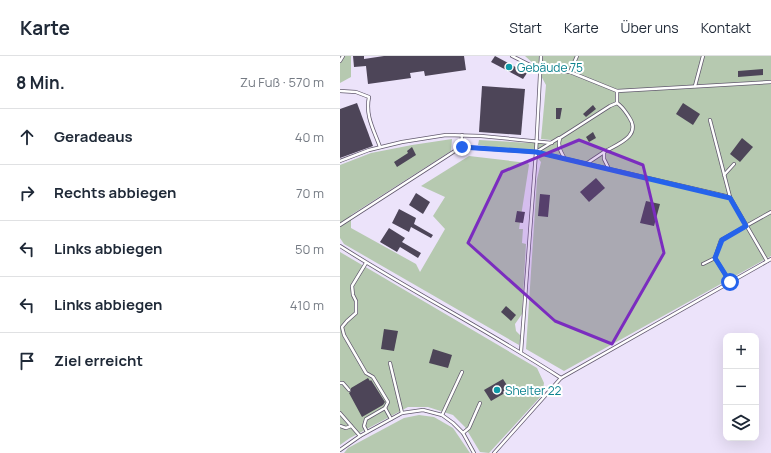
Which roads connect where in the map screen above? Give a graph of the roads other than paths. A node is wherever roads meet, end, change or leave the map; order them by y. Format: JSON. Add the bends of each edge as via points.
{"nodes":[{"id":1,"x":342,"y":56,"type":"edge"},
{"id":2,"x":512,"y":56,"type":"edge"},
{"id":3,"x":541,"y":56,"type":"edge"},
{"id":4,"x":577,"y":56,"type":"edge"},
{"id":5,"x":703,"y":56,"type":"edge"},
{"id":6,"x":340,"y":61,"type":"edge"},
{"id":7,"x":540,"y":70,"type":"junction"},
{"id":8,"x":570,"y":72,"type":"junction"},
{"id":9,"x":771,"y":82,"type":"edge"},
{"id":10,"x":695,"y":86,"type":"junction"},
{"id":11,"x":340,"y":91,"type":"edge"},
{"id":12,"x":617,"y":91,"type":"junction"},
{"id":13,"x":617,"y":104,"type":"junction"},
{"id":14,"x":710,"y":120,"type":"dead end"},
{"id":15,"x":462,"y":135,"type":"junction"},
{"id":16,"x":560,"y":138,"type":"junction"},
{"id":17,"x":536,"y":140,"type":"junction"},
{"id":18,"x":552,"y":143,"type":"junction"},
{"id":19,"x":380,"y":147,"type":"junction"},
{"id":20,"x":462,"y":147,"type":"junction"},
{"id":21,"x":536,"y":152,"type":"junction"},
{"id":22,"x":604,"y":152,"type":"junction"},
{"id":23,"x":565,"y":159,"type":"junction"},
{"id":24,"x":340,"y":161,"type":"edge"},
{"id":25,"x":586,"y":164,"type":"junction"},
{"id":26,"x":734,"y":164,"type":"dead end"},
{"id":27,"x":610,"y":170,"type":"junction"},
{"id":28,"x":724,"y":176,"type":"junction"},
{"id":29,"x":730,"y":198,"type":"junction"},
{"id":30,"x":771,"y":212,"type":"edge"},
{"id":31,"x":340,"y":225,"type":"edge"},
{"id":32,"x":746,"y":226,"type":"junction"},
{"id":33,"x":340,"y":246,"type":"edge"},
{"id":34,"x":715,"y":258,"type":"junction"},
{"id":35,"x":771,"y":259,"type":"edge"},
{"id":36,"x":767,"y":261,"type":"junction"},
{"id":37,"x":366,"y":263,"type":"junction"},
{"id":38,"x":703,"y":264,"type":"dead end"},
{"id":39,"x":730,"y":282,"type":"junction"},
{"id":40,"x":521,"y":352,"type":"junction"},
{"id":41,"x":390,"y":363,"type":"dead end"},
{"id":42,"x":462,"y":372,"type":"dead end"},
{"id":43,"x":561,"y":378,"type":"junction"},
{"id":44,"x":340,"y":383,"type":"edge"},
{"id":45,"x":349,"y":390,"type":"dead end"},
{"id":46,"x":480,"y":403,"type":"dead end"},
{"id":47,"x":385,"y":408,"type":"junction"},
{"id":48,"x":340,"y":413,"type":"edge"},
{"id":49,"x":402,"y":414,"type":"junction"},
{"id":50,"x":442,"y":415,"type":"junction"},
{"id":51,"x":391,"y":419,"type":"junction"},
{"id":52,"x":340,"y":426,"type":"edge"},
{"id":53,"x":351,"y":426,"type":"junction"},
{"id":54,"x":367,"y":432,"type":"junction"},
{"id":55,"x":463,"y":433,"type":"junction"},
{"id":56,"x":360,"y":436,"type":"junction"},
{"id":57,"x":340,"y":450,"type":"edge"},
{"id":58,"x":474,"y":453,"type":"edge"},
{"id":59,"x":494,"y":453,"type":"edge"}],
"edges":[{"from":1,"to":6,"type":"lane"},
{"from":2,"to":7,"type":"lane"},
{"from":3,"to":7,"type":"lane"},
{"from":4,"to":8,"type":"lane"},
{"from":5,"to":10,"type":"lane"},
{"from":7,"to":8,"type":"lane"},
{"from":7,"to":17,"type":"lane"},
{"from":8,"to":12,"type":"lane"},
{"from":9,"to":10,"type":"lane"},
{"from":10,"to":12,"type":"lane"},
{"from":11,"to":19,"type":"lane","via":[[356,92],[369,97],[368,114]]},
{"from":12,"to":13,"type":"lane"},
{"from":13,"to":16,"type":"lane"},
{"from":13,"to":22,"type":"lane","via":[[623,107],[634,129],[629,136]]},
{"from":14,"to":28,"type":"lane"},
{"from":15,"to":17,"type":"lane"},
{"from":15,"to":19,"type":"lane","via":[[446,135]]},
{"from":15,"to":20,"type":"lane"},
{"from":16,"to":18,"type":"lane"},
{"from":16,"to":23,"type":"lane","via":[[559,148]]},
{"from":17,"to":18,"type":"lane"},
{"from":17,"to":21,"type":"lane"},
{"from":18,"to":21,"type":"lane"},
{"from":19,"to":24,"type":"lane"},
{"from":20,"to":21,"type":"lane"},
{"from":20,"to":31,"type":"lane"},
{"from":21,"to":23,"type":"lane"},
{"from":21,"to":40,"type":"lane"},
{"from":22,"to":25,"type":"lane"},
{"from":22,"to":27,"type":"lane","via":[[604,159]]},
{"from":23,"to":25,"type":"lane"},
{"from":25,"to":27,"type":"lane"},
{"from":26,"to":28,"type":"lane"},
{"from":27,"to":29,"type":"lane"},
{"from":28,"to":29,"type":"lane"},
{"from":29,"to":32,"type":"lane"},
{"from":30,"to":32,"type":"lane"},
{"from":32,"to":34,"type":"lane","via":[[722,240]]},
{"from":32,"to":36,"type":"lane"},
{"from":33,"to":37,"type":"lane"},
{"from":34,"to":38,"type":"lane"},
{"from":34,"to":39,"type":"lane"},
{"from":35,"to":36,"type":"lane"},
{"from":36,"to":39,"type":"lane"},
{"from":37,"to":40,"type":"lane"},
{"from":37,"to":47,"type":"lane","via":[[352,286],[356,313],[342,327],[366,373],[373,377],[388,402]]},
{"from":39,"to":43,"type":"lane"},
{"from":40,"to":43,"type":"lane"},
{"from":41,"to":49,"type":"lane"},
{"from":42,"to":50,"type":"lane"},
{"from":43,"to":59,"type":"lane"},
{"from":44,"to":45,"type":"lane","via":[[344,383]]},
{"from":46,"to":55,"type":"lane","via":[[469,428]]},
{"from":47,"to":51,"type":"lane"},
{"from":47,"to":54,"type":"lane","via":[[366,419],[364,426]]},
{"from":48,"to":53,"type":"lane"},
{"from":49,"to":50,"type":"lane","via":[[424,410]]},
{"from":49,"to":51,"type":"lane"},
{"from":50,"to":55,"type":"lane"},
{"from":51,"to":54,"type":"lane"},
{"from":52,"to":53,"type":"lane"},
{"from":53,"to":56,"type":"lane"},
{"from":54,"to":56,"type":"lane"},
{"from":55,"to":58,"type":"lane"},
{"from":56,"to":57,"type":"lane"}]}
